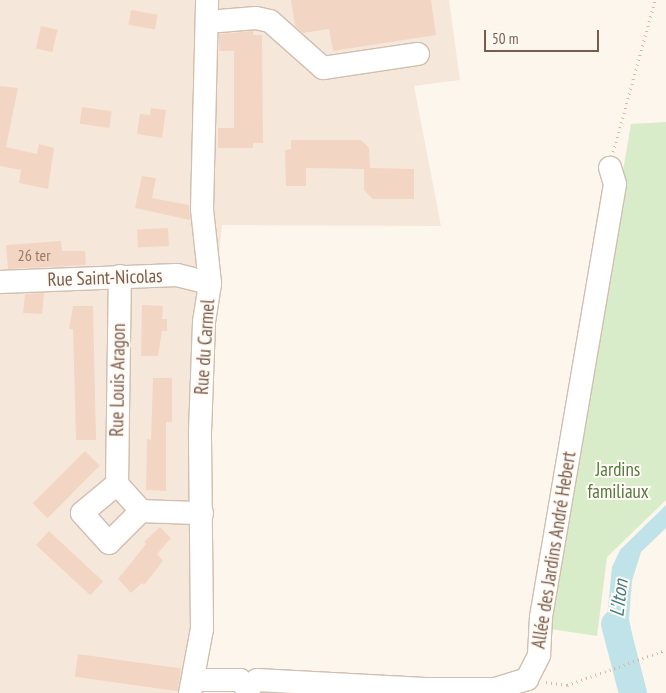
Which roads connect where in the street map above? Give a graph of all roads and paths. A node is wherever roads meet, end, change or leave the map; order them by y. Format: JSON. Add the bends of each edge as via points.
{"nodes":[{"id":1,"x":655,"y":0,"type":"edge"},
{"id":2,"x":207,"y":11,"type":"edge"},
{"id":3,"x":418,"y":54,"type":"dead end"},
{"id":4,"x":610,"y":168,"type":"joint"},
{"id":5,"x":120,"y":276,"type":"junction"},
{"id":6,"x":0,"y":282,"type":"edge"},
{"id":7,"x":210,"y":283,"type":"junction"},
{"id":8,"x":117,"y":484,"type":"junction"},
{"id":9,"x":142,"y":511,"type":"junction"},
{"id":10,"x":202,"y":513,"type":"junction"},
{"id":11,"x":666,"y":650,"type":"edge"},
{"id":12,"x":527,"y":679,"type":"junction"},
{"id":13,"x":192,"y":687,"type":"edge"}],
"edges":[{"from":1,"to":4,"type":"path","via":[[618,127]]},
{"from":2,"to":3,"type":"street","via":[[270,21],[323,68]]},
{"from":2,"to":7,"type":"street","name":"Rue du Carmel","via":[[202,208]]},
{"from":4,"to":12,"type":"street","name":"Allée des Jardins André Hebert","via":[[615,184],[541,617],[540,655]]},
{"from":5,"to":6,"type":"street","name":"Rue Saint-Nicolas"},
{"from":5,"to":7,"type":"street","name":"Rue Saint-Nicolas","via":[[177,275]]},
{"from":5,"to":8,"type":"street","name":"Rue Louis Aragon"},
{"from":7,"to":10,"type":"street","name":"Rue du Carmel","via":[[204,322],[200,432]]},
{"from":8,"to":9,"type":"street"},
{"from":8,"to":9,"type":"street","via":[[82,513],[109,542]]},
{"from":9,"to":10,"type":"street"},
{"from":10,"to":13,"type":"street","name":"Rue du Carmel","via":[[202,629]]},
{"from":11,"to":12,"type":"path","via":[[566,684]]},
{"from":12,"to":13,"type":"street","via":[[495,689],[425,689],[257,680],[247,689],[240,680]]}]}
